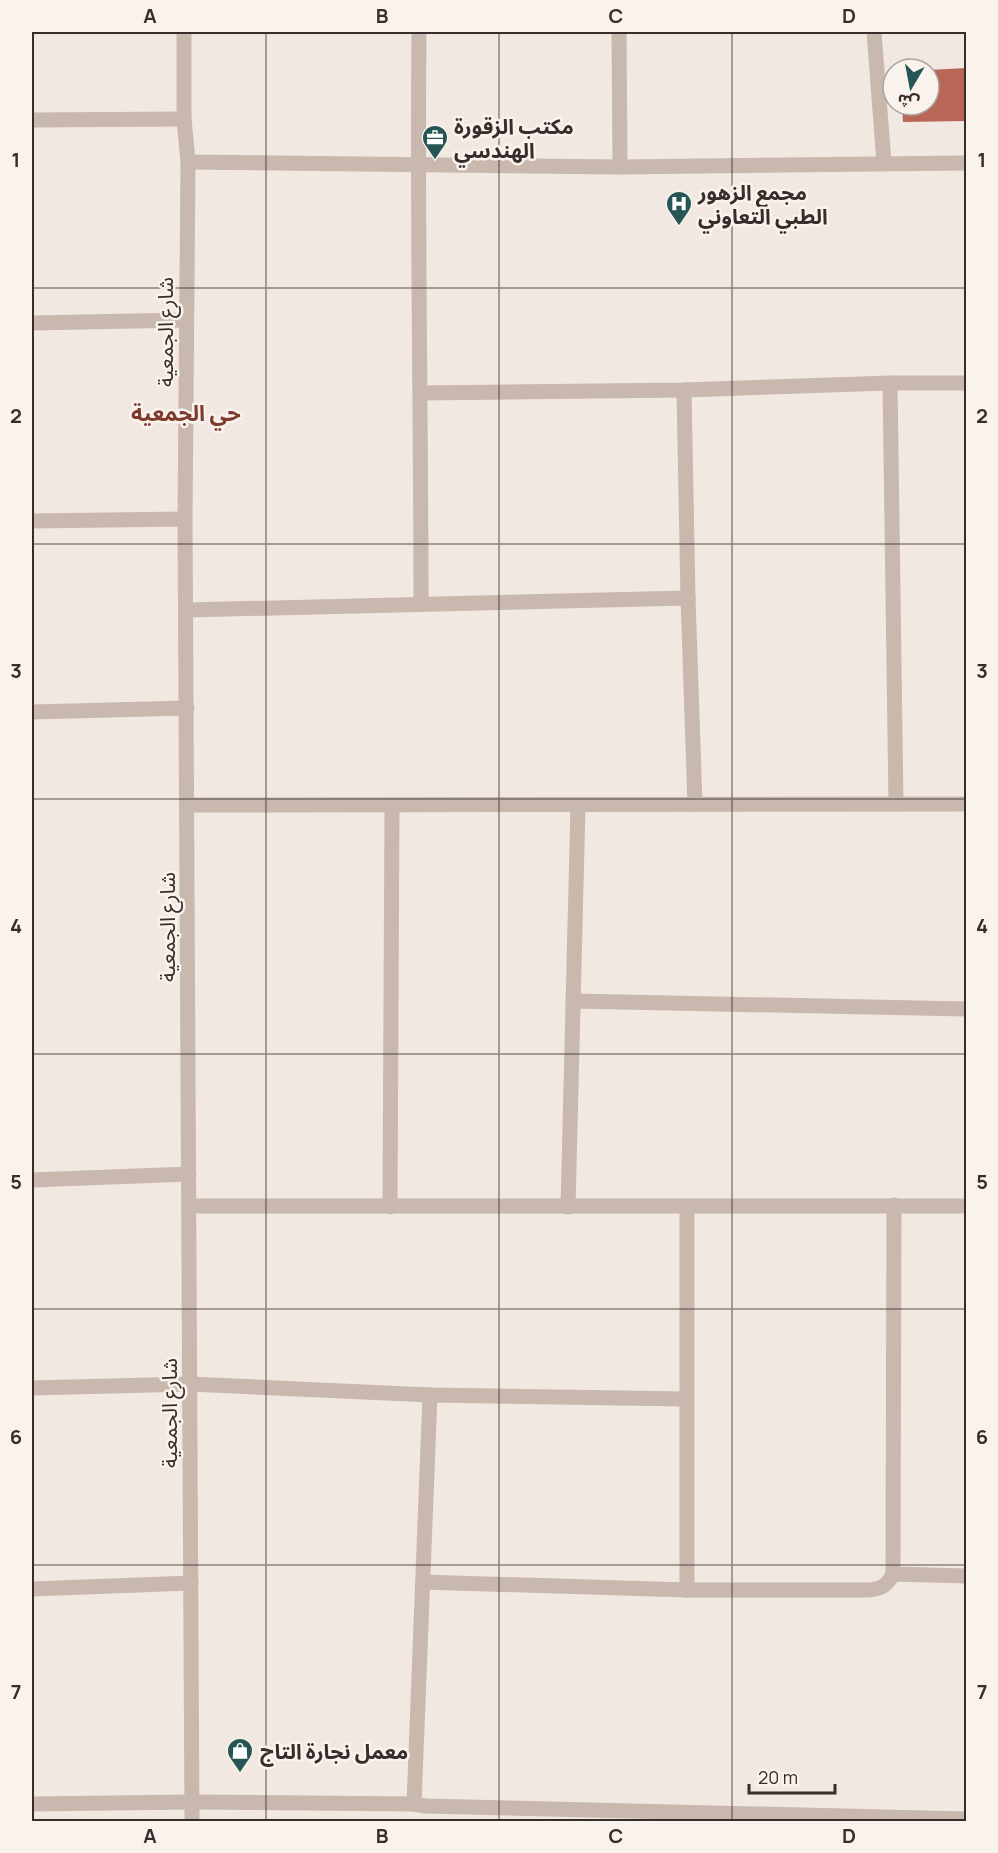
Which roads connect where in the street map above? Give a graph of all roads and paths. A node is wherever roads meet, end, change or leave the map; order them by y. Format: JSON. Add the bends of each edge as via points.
{"nodes":[{"id":1,"x":184,"y":32,"type":"edge"},
{"id":2,"x":419,"y":32,"type":"edge"},
{"id":3,"x":619,"y":32,"type":"edge"},
{"id":4,"x":874,"y":32,"type":"edge"},
{"id":5,"x":184,"y":119,"type":"junction"},
{"id":6,"x":32,"y":120,"type":"edge"},
{"id":7,"x":188,"y":162,"type":"junction"},
{"id":8,"x":884,"y":163,"type":"junction"},
{"id":9,"x":966,"y":163,"type":"edge"},
{"id":10,"x":417,"y":164,"type":"junction"},
{"id":11,"x":620,"y":167,"type":"junction"},
{"id":12,"x":185,"y":320,"type":"junction"},
{"id":13,"x":32,"y":323,"type":"edge"},
{"id":14,"x":890,"y":383,"type":"junction"},
{"id":15,"x":966,"y":383,"type":"edge"},
{"id":16,"x":684,"y":390,"type":"junction"},
{"id":17,"x":421,"y":393,"type":"junction"},
{"id":18,"x":185,"y":519,"type":"junction"},
{"id":19,"x":32,"y":521,"type":"edge"},
{"id":20,"x":688,"y":598,"type":"junction"},
{"id":21,"x":421,"y":603,"type":"junction"},
{"id":22,"x":187,"y":610,"type":"junction"},
{"id":23,"x":187,"y":708,"type":"junction"},
{"id":24,"x":32,"y":712,"type":"edge"},
{"id":25,"x":695,"y":804,"type":"junction"},
{"id":26,"x":896,"y":804,"type":"junction"},
{"id":27,"x":966,"y":804,"type":"edge"},
{"id":28,"x":188,"y":805,"type":"junction"},
{"id":29,"x":392,"y":805,"type":"junction"},
{"id":30,"x":578,"y":805,"type":"junction"},
{"id":31,"x":573,"y":1001,"type":"junction"},
{"id":32,"x":966,"y":1009,"type":"edge"},
{"id":33,"x":189,"y":1174,"type":"junction"},
{"id":34,"x":32,"y":1180,"type":"edge"},
{"id":35,"x":894,"y":1205,"type":"junction"},
{"id":36,"x":189,"y":1206,"type":"junction"},
{"id":37,"x":687,"y":1206,"type":"junction"},
{"id":38,"x":966,"y":1206,"type":"edge"},
{"id":39,"x":390,"y":1207,"type":"junction"},
{"id":40,"x":568,"y":1207,"type":"junction"},
{"id":41,"x":190,"y":1384,"type":"junction"},
{"id":42,"x":32,"y":1388,"type":"edge"},
{"id":43,"x":430,"y":1395,"type":"junction"},
{"id":44,"x":686,"y":1399,"type":"junction"},
{"id":45,"x":893,"y":1574,"type":"junction"},
{"id":46,"x":966,"y":1576,"type":"edge"},
{"id":47,"x":423,"y":1582,"type":"junction"},
{"id":48,"x":191,"y":1583,"type":"junction"},
{"id":49,"x":32,"y":1589,"type":"edge"},
{"id":50,"x":687,"y":1590,"type":"junction"},
{"id":51,"x":192,"y":1802,"type":"junction"},
{"id":52,"x":32,"y":1804,"type":"edge"},
{"id":53,"x":421,"y":1811,"type":"edge"},
{"id":54,"x":600,"y":1816,"type":"edge"},
{"id":55,"x":831,"y":1819,"type":"edge"},
{"id":56,"x":966,"y":1819,"type":"edge"},
{"id":57,"x":192,"y":1821,"type":"edge"}],
"edges":[{"from":1,"to":5,"type":"street","name":"شارع الجمعية"},
{"from":2,"to":10,"type":"street"},
{"from":3,"to":11,"type":"street"},
{"from":4,"to":8,"type":"street"},
{"from":5,"to":6,"type":"street"},
{"from":5,"to":7,"type":"street","name":"شارع الجمعية"},
{"from":7,"to":10,"type":"street"},
{"from":7,"to":12,"type":"street","name":"شارع الجمعية"},
{"from":8,"to":9,"type":"street"},
{"from":8,"to":11,"type":"street"},
{"from":10,"to":11,"type":"street"},
{"from":10,"to":17,"type":"street"},
{"from":12,"to":13,"type":"street"},
{"from":12,"to":18,"type":"street","name":"شارع الجمعية"},
{"from":14,"to":15,"type":"street"},
{"from":14,"to":16,"type":"street"},
{"from":14,"to":26,"type":"street"},
{"from":16,"to":17,"type":"street"},
{"from":16,"to":20,"type":"street"},
{"from":17,"to":21,"type":"street"},
{"from":18,"to":19,"type":"street"},
{"from":18,"to":22,"type":"street","name":"شارع الجمعية"},
{"from":20,"to":21,"type":"street"},
{"from":20,"to":25,"type":"street"},
{"from":21,"to":22,"type":"street"},
{"from":22,"to":23,"type":"street","name":"شارع الجمعية"},
{"from":23,"to":24,"type":"street"},
{"from":23,"to":28,"type":"street","name":"شارع الجمعية"},
{"from":25,"to":26,"type":"street"},
{"from":25,"to":30,"type":"street"},
{"from":26,"to":27,"type":"street"},
{"from":28,"to":29,"type":"street"},
{"from":28,"to":33,"type":"street","name":"شارع الجمعية"},
{"from":29,"to":30,"type":"street"},
{"from":29,"to":39,"type":"street"},
{"from":30,"to":31,"type":"street"},
{"from":31,"to":32,"type":"street"},
{"from":31,"to":40,"type":"street"},
{"from":33,"to":34,"type":"street"},
{"from":33,"to":36,"type":"street","name":"شارع الجمعية"},
{"from":35,"to":37,"type":"street"},
{"from":35,"to":38,"type":"street"},
{"from":35,"to":45,"type":"street"},
{"from":36,"to":39,"type":"street"},
{"from":36,"to":41,"type":"street","name":"شارع الجمعية"},
{"from":37,"to":40,"type":"street"},
{"from":37,"to":44,"type":"street"},
{"from":39,"to":40,"type":"street"},
{"from":41,"to":42,"type":"street"},
{"from":41,"to":43,"type":"street"},
{"from":41,"to":48,"type":"street","name":"شارع الجمعية"},
{"from":43,"to":44,"type":"street"},
{"from":43,"to":47,"type":"street"},
{"from":44,"to":50,"type":"street"},
{"from":45,"to":46,"type":"street"},
{"from":45,"to":50,"type":"street","via":[[888,1584],[879,1589]]},
{"from":47,"to":50,"type":"street"},
{"from":47,"to":53,"type":"street"},
{"from":48,"to":49,"type":"street"},
{"from":48,"to":51,"type":"street","name":"شارع الجمعية"},
{"from":51,"to":52,"type":"street"},
{"from":51,"to":53,"type":"street"},
{"from":51,"to":57,"type":"street","name":"شارع الجمعية"},
{"from":53,"to":54,"type":"street"},
{"from":54,"to":55,"type":"street"},
{"from":55,"to":56,"type":"street"}]}
